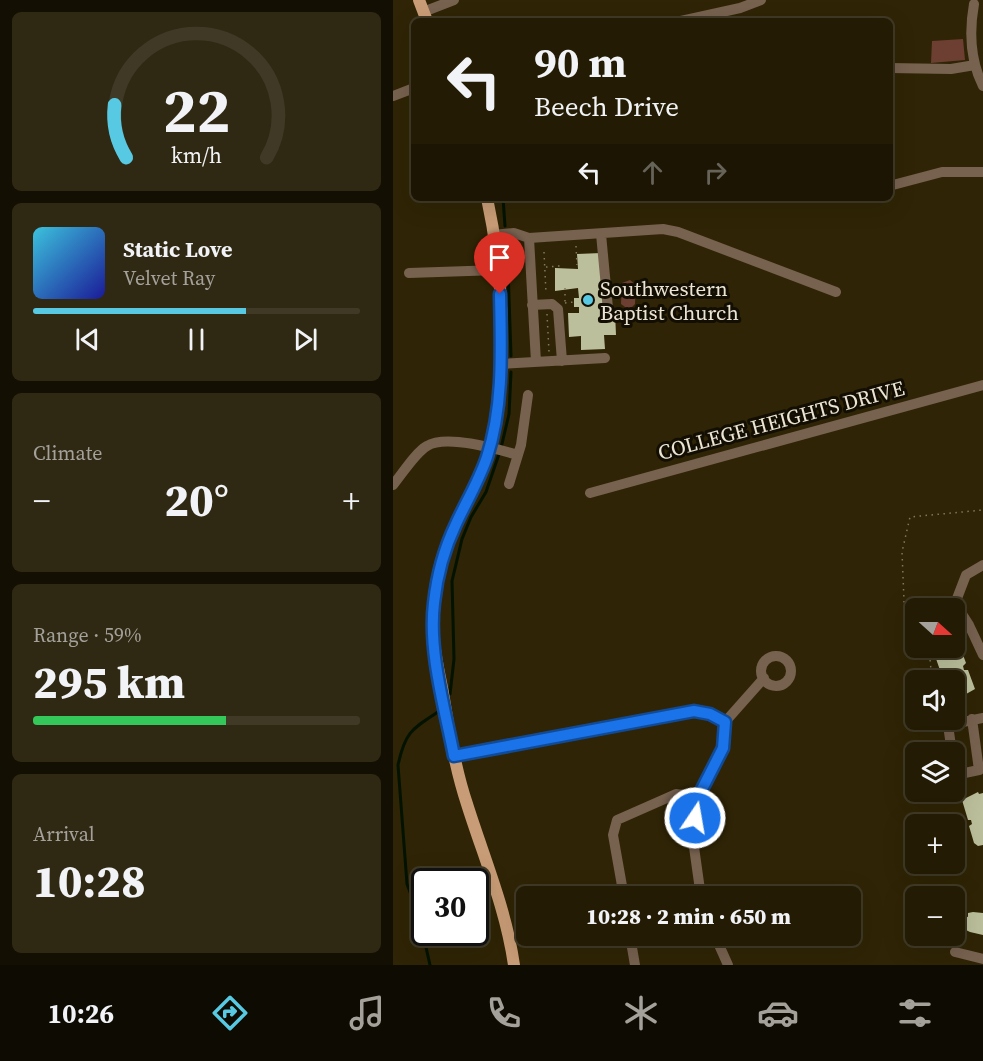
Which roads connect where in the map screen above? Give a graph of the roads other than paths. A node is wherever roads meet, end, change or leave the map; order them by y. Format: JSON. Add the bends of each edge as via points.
{"nodes":[{"id":1,"x":454,"y":0,"type":"edge"},
{"id":2,"x":761,"y":0,"type":"edge"},
{"id":3,"x":973,"y":2,"type":"edge"},
{"id":4,"x":423,"y":11,"type":"edge"},
{"id":5,"x":983,"y":13,"type":"edge"},
{"id":6,"x":695,"y":18,"type":"edge"},
{"id":7,"x":975,"y":65,"type":"junction"},
{"id":8,"x":893,"y":68,"type":"edge"},
{"id":9,"x":983,"y":86,"type":"edge"},
{"id":10,"x":411,"y":89,"type":"edge"},
{"id":11,"x":393,"y":96,"type":"edge"},
{"id":12,"x":983,"y":172,"type":"edge"},
{"id":13,"x":893,"y":185,"type":"edge"},
{"id":14,"x":487,"y":201,"type":"edge"},
{"id":15,"x":601,"y":234,"type":"junction"},
{"id":16,"x":493,"y":235,"type":"junction"},
{"id":17,"x":529,"y":238,"type":"junction"},
{"id":18,"x":498,"y":270,"type":"junction"},
{"id":19,"x":409,"y":273,"type":"dead end"},
{"id":20,"x":836,"y":292,"type":"dead end"},
{"id":21,"x":532,"y":305,"type":"junction"},
{"id":22,"x":607,"y":308,"type":"dead end"},
{"id":23,"x":605,"y":358,"type":"dead end"},
{"id":24,"x":562,"y":361,"type":"junction"},
{"id":25,"x":536,"y":362,"type":"junction"},
{"id":26,"x":500,"y":364,"type":"junction"},
{"id":27,"x":983,"y":385,"type":"edge"},
{"id":28,"x":528,"y":395,"type":"dead end"},
{"id":29,"x":490,"y":447,"type":"junction"},
{"id":30,"x":518,"y":455,"type":"junction"},
{"id":31,"x":393,"y":484,"type":"edge"},
{"id":32,"x":509,"y":484,"type":"dead end"},
{"id":33,"x":590,"y":494,"type":"dead end"},
{"id":34,"x":983,"y":565,"type":"edge"},
{"id":35,"x":983,"y":655,"type":"edge"},
{"id":36,"x":764,"y":678,"type":"dead end"},
{"id":37,"x":978,"y":719,"type":"edge"},
{"id":38,"x":725,"y":722,"type":"junction"},
{"id":39,"x":454,"y":756,"type":"junction"},
{"id":40,"x":980,"y":764,"type":"edge"},
{"id":41,"x":965,"y":773,"type":"edge"},
{"id":42,"x":698,"y":797,"type":"junction"},
{"id":43,"x":622,"y":886,"type":"edge"},
{"id":44,"x":699,"y":886,"type":"edge"},
{"id":45,"x":632,"y":946,"type":"edge"},
{"id":46,"x":719,"y":946,"type":"edge"},
{"id":47,"x":955,"y":952,"type":"dead end"},
{"id":48,"x":983,"y":958,"type":"edge"},
{"id":49,"x":514,"y":965,"type":"edge"},
{"id":50,"x":635,"y":965,"type":"edge"},
{"id":51,"x":728,"y":965,"type":"edge"}],
"edges":[{"from":1,"to":4,"type":"street"},
{"from":2,"to":6,"type":"street"},
{"from":3,"to":5,"type":"street"},
{"from":3,"to":7,"type":"street","via":[[970,31]]},
{"from":7,"to":8,"type":"street","via":[[931,70]]},
{"from":7,"to":9,"type":"street"},
{"from":10,"to":11,"type":"street"},
{"from":12,"to":13,"type":"street","via":[[935,173]]},
{"from":14,"to":16,"type":"main road"},
{"from":15,"to":17,"type":"street"},
{"from":15,"to":20,"type":"street","via":[[663,229],[678,232]]},
{"from":15,"to":22,"type":"street"},
{"from":16,"to":17,"type":"street","via":[[514,233]]},
{"from":16,"to":18,"type":"main road"},
{"from":17,"to":21,"type":"street"},
{"from":18,"to":19,"type":"street"},
{"from":18,"to":26,"type":"main road"},
{"from":21,"to":24,"type":"street","via":[[552,304],[560,314]]},
{"from":21,"to":25,"type":"street"},
{"from":23,"to":24,"type":"street"},
{"from":24,"to":25,"type":"street"},
{"from":25,"to":26,"type":"street"},
{"from":26,"to":29,"type":"main road"},
{"from":27,"to":33,"type":"street","name":"COLLEGE HEIGHTS DRIVE"},
{"from":28,"to":30,"type":"street"},
{"from":29,"to":30,"type":"street"},
{"from":29,"to":31,"type":"street","via":[[443,441],[426,446]]},
{"from":29,"to":39,"type":"main road","via":[[441,561],[433,606],[436,656]]},
{"from":30,"to":32,"type":"street"},
{"from":34,"to":35,"type":"street","via":[[966,575],[956,601]]},
{"from":36,"to":38,"type":"street"},
{"from":37,"to":40,"type":"street"},
{"from":38,"to":39,"type":"street","via":[[694,711]]},
{"from":38,"to":42,"type":"street","via":[[723,748]]},
{"from":39,"to":49,"type":"main road","via":[[501,904]]},
{"from":40,"to":41,"type":"street","via":[[978,770]]},
{"from":42,"to":43,"type":"street","via":[[676,794],[617,820],[613,835]]},
{"from":42,"to":44,"type":"street","via":[[693,840]]},
{"from":45,"to":50,"type":"street"},
{"from":46,"to":51,"type":"street"},
{"from":47,"to":48,"type":"street"}]}
